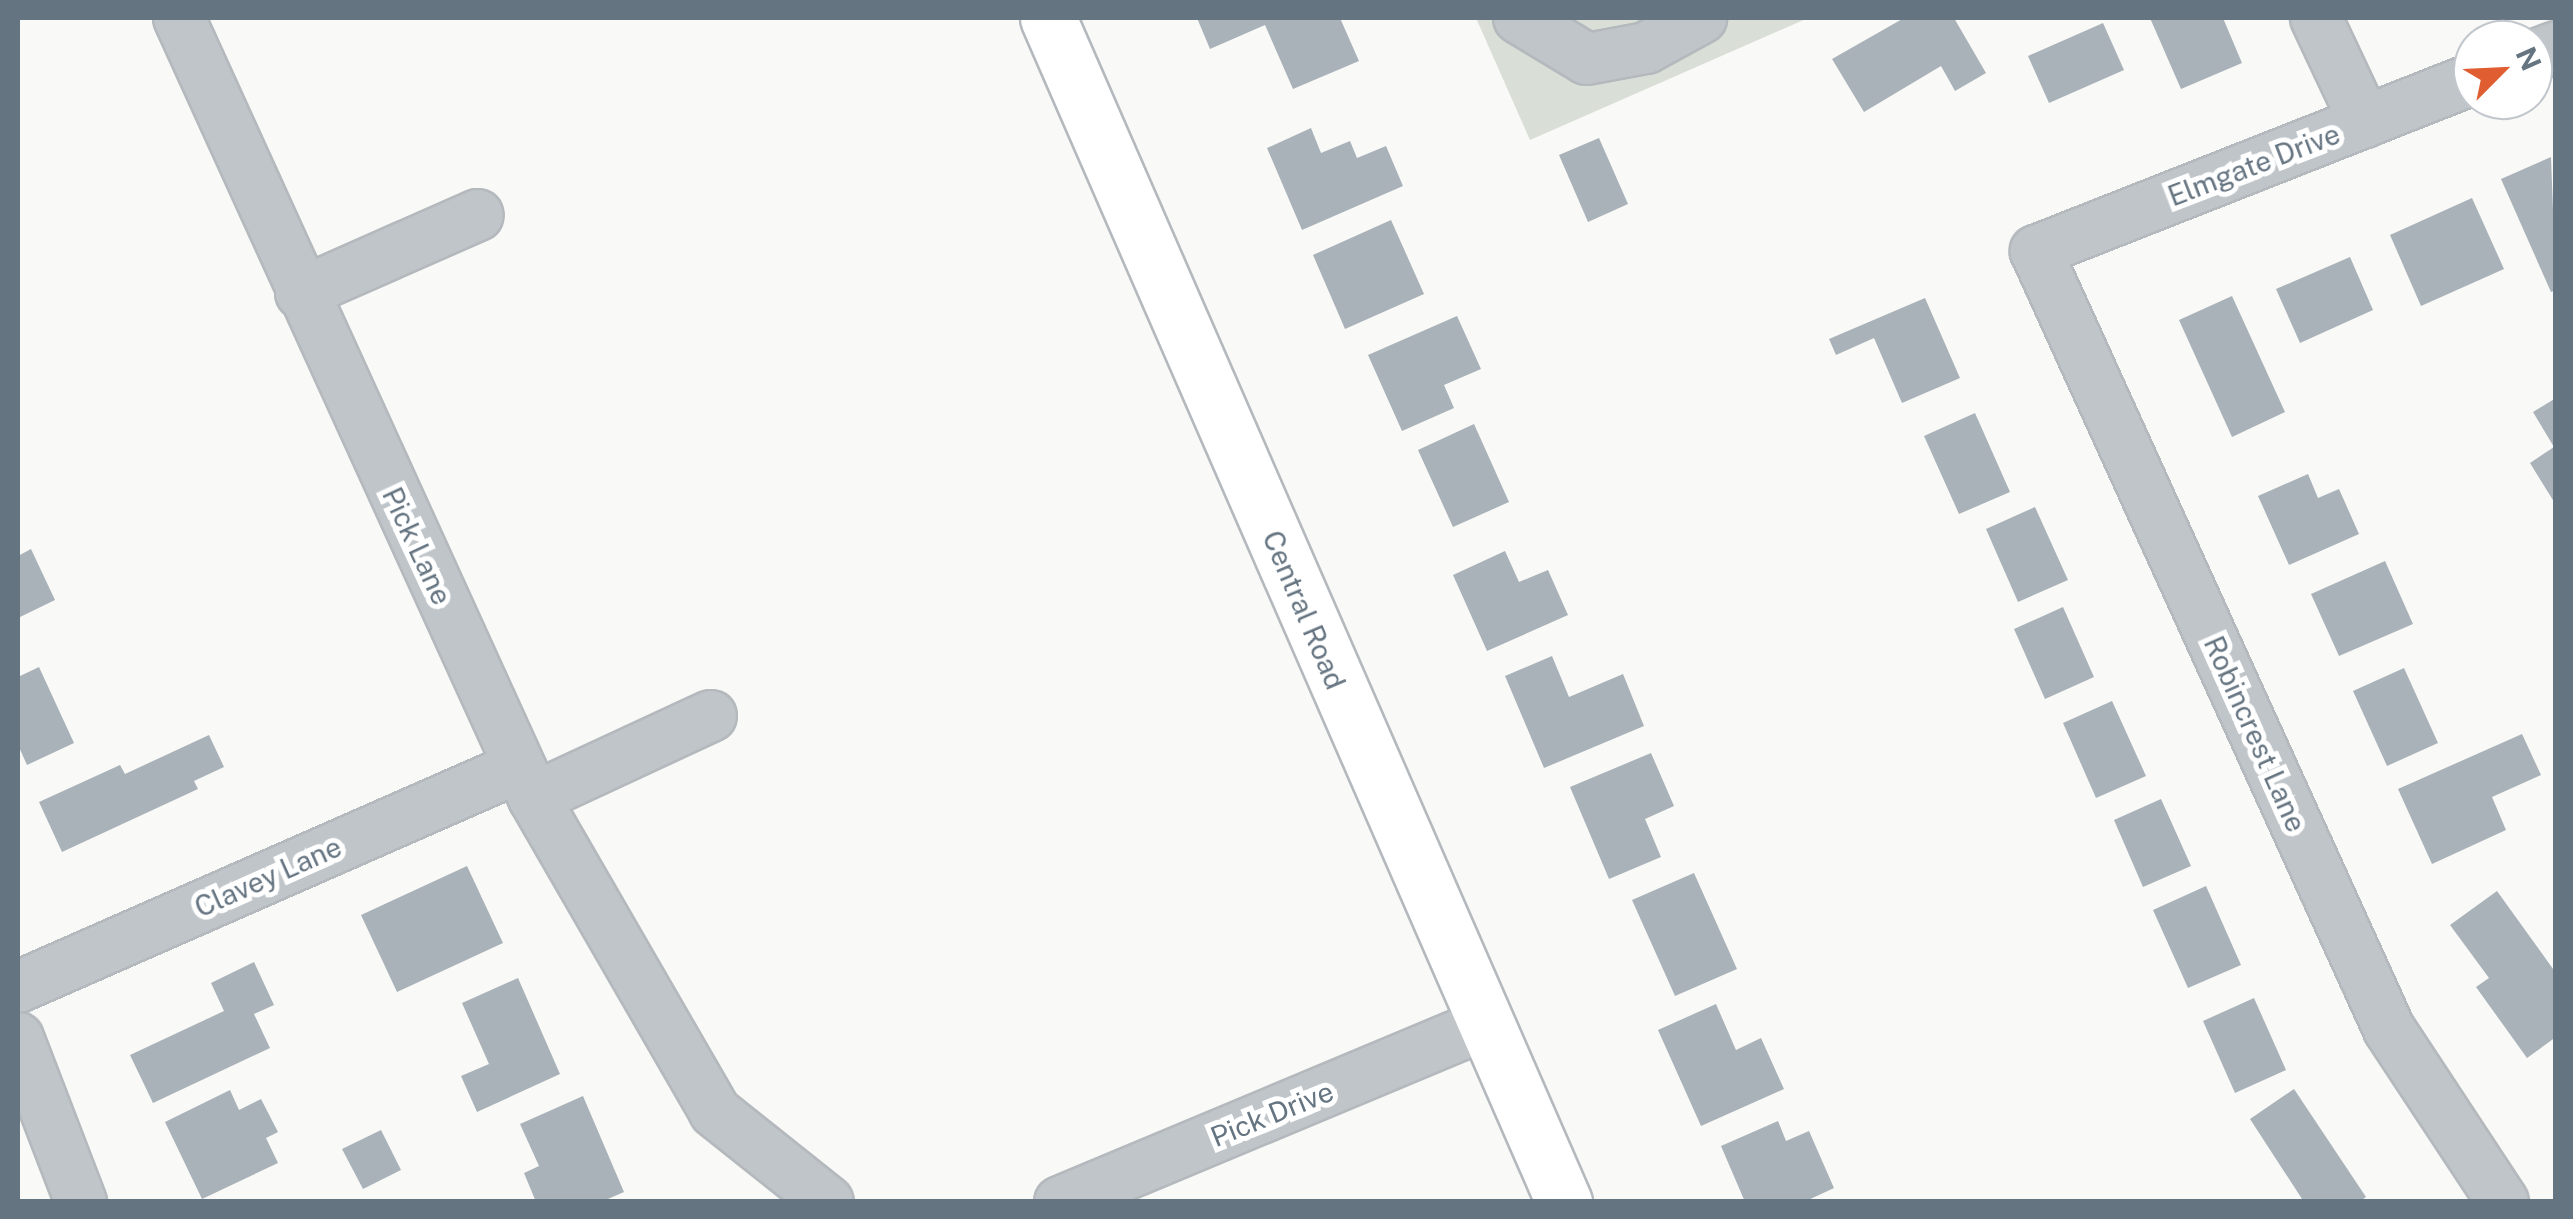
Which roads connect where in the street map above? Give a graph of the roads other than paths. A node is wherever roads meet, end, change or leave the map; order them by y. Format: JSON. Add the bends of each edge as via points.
{"nodes":[{"id":1,"x":180,"y":18,"type":"edge"},
{"id":2,"x":1048,"y":18,"type":"edge"},
{"id":3,"x":1519,"y":18,"type":"edge"},
{"id":4,"x":1701,"y":18,"type":"edge"},
{"id":5,"x":2316,"y":18,"type":"edge"},
{"id":6,"x":2453,"y":87,"type":"edge"},
{"id":7,"x":2365,"y":122,"type":"junction"},
{"id":8,"x":478,"y":215,"type":"dead end"},
{"id":9,"x":2036,"y":251,"type":"joint"},
{"id":10,"x":301,"y":293,"type":"junction"},
{"id":11,"x":710,"y":716,"type":"dead end"},
{"id":12,"x":527,"y":783,"type":"junction"},
{"id":13,"x":18,"y":987,"type":"edge"},
{"id":14,"x":1484,"y":1026,"type":"junction"},
{"id":15,"x":18,"y":1038,"type":"edge"},
{"id":16,"x":81,"y":1202,"type":"edge"},
{"id":17,"x":828,"y":1202,"type":"edge"},
{"id":18,"x":1060,"y":1202,"type":"edge"},
{"id":19,"x":1564,"y":1202,"type":"edge"},
{"id":20,"x":2503,"y":1202,"type":"edge"}],
"edges":[{"from":1,"to":10,"type":"street","name":"Pick Lane"},
{"from":2,"to":14,"type":"main road","name":"Central Road"},
{"from":3,"to":4,"type":"street","via":[[1587,59],[1646,48]]},
{"from":5,"to":7,"type":"street"},
{"from":6,"to":7,"type":"street","name":"Elmgate Drive"},
{"from":7,"to":9,"type":"street","name":"Elmgate Drive"},
{"from":8,"to":10,"type":"street"},
{"from":9,"to":20,"type":"street","name":"Robincrest Lane","via":[[2388,1029]]},
{"from":10,"to":12,"type":"street","name":"Pick Lane"},
{"from":11,"to":12,"type":"street"},
{"from":12,"to":13,"type":"street","name":"Clavey Lane"},
{"from":12,"to":17,"type":"street","name":"Pick Lane","via":[[715,1112]]},
{"from":14,"to":18,"type":"street","name":"Pick Drive"},
{"from":14,"to":19,"type":"main road","name":"Central Road"},
{"from":15,"to":16,"type":"street"}]}
